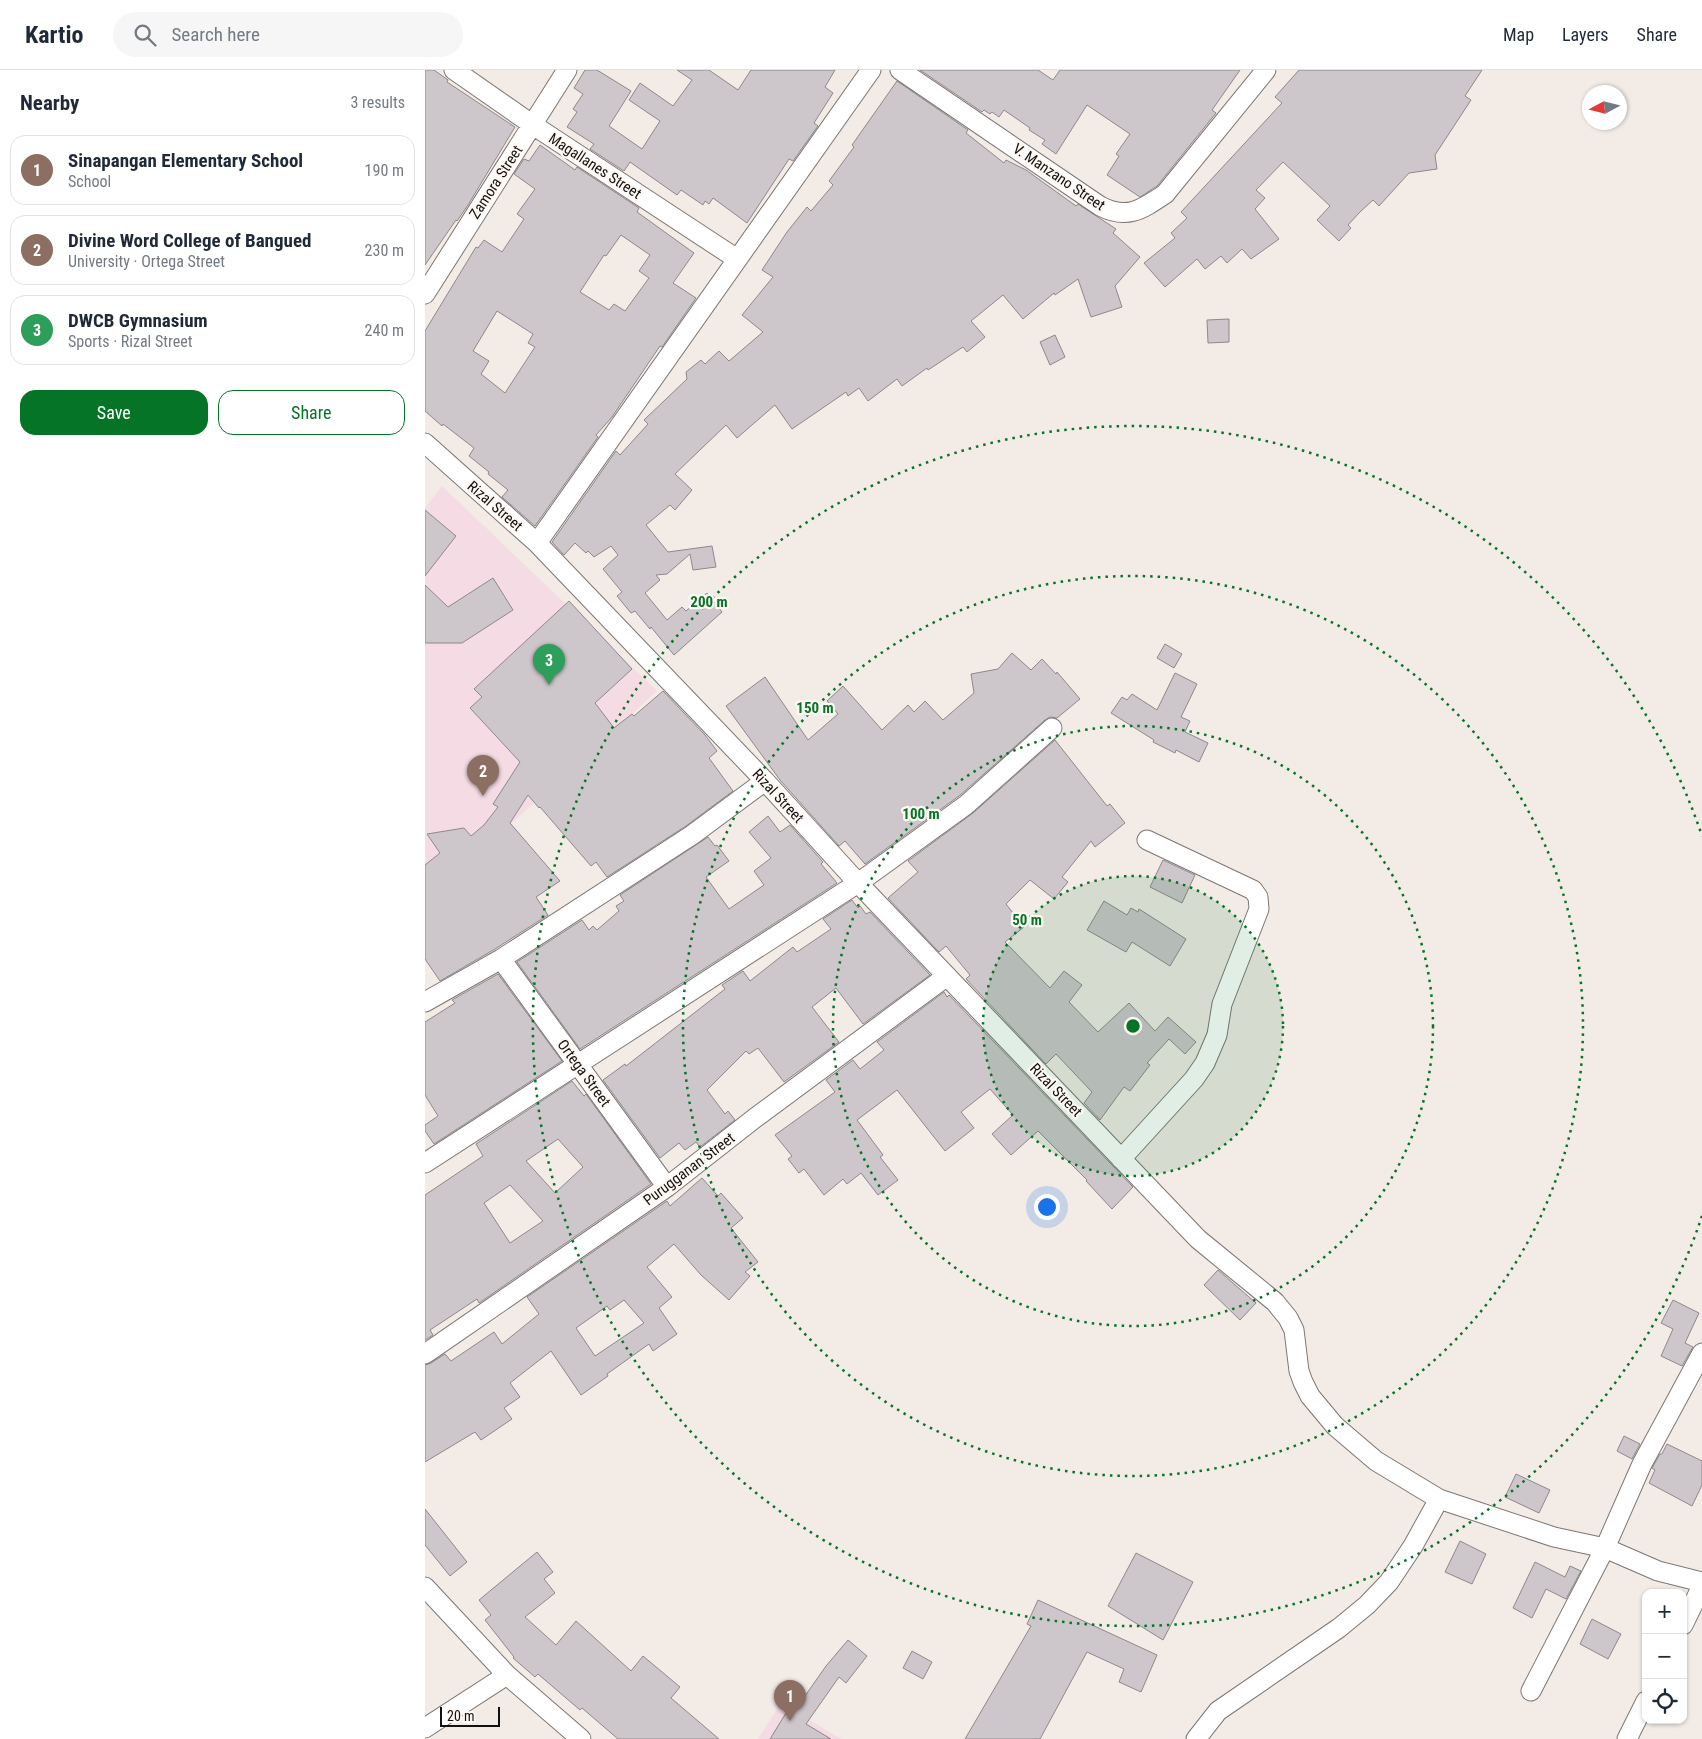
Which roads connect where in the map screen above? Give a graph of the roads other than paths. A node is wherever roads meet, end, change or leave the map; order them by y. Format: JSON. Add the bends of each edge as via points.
{"nodes":[{"id":1,"x":454,"y":70,"type":"edge"},
{"id":2,"x":567,"y":70,"type":"edge"},
{"id":3,"x":871,"y":70,"type":"edge"},
{"id":4,"x":900,"y":70,"type":"edge"},
{"id":5,"x":1266,"y":70,"type":"edge"},
{"id":6,"x":533,"y":125,"type":"junction"},
{"id":7,"x":737,"y":259,"type":"junction"},
{"id":8,"x":425,"y":294,"type":"edge"},
{"id":9,"x":425,"y":444,"type":"edge"},
{"id":10,"x":537,"y":543,"type":"junction"},
{"id":11,"x":1052,"y":728,"type":"dead end"},
{"id":12,"x":765,"y":780,"type":"junction"},
{"id":13,"x":1147,"y":840,"type":"dead end"},
{"id":14,"x":859,"y":883,"type":"junction"},
{"id":15,"x":501,"y":959,"type":"junction"},
{"id":16,"x":947,"y":976,"type":"junction"},
{"id":17,"x":425,"y":1002,"type":"edge"},
{"id":18,"x":577,"y":1065,"type":"junction"},
{"id":19,"x":1121,"y":1158,"type":"junction"},
{"id":20,"x":425,"y":1163,"type":"edge"},
{"id":21,"x":667,"y":1187,"type":"junction"},
{"id":22,"x":1702,"y":1353,"type":"edge"},
{"id":23,"x":425,"y":1354,"type":"edge"},
{"id":24,"x":1439,"y":1499,"type":"junction"},
{"id":25,"x":1605,"y":1548,"type":"junction"},
{"id":26,"x":1702,"y":1582,"type":"edge"},
{"id":27,"x":1702,"y":1586,"type":"edge"},
{"id":28,"x":425,"y":1587,"type":"edge"},
{"id":29,"x":1687,"y":1616,"type":"edge"},
{"id":30,"x":507,"y":1675,"type":"junction"},
{"id":31,"x":1531,"y":1691,"type":"dead end"},
{"id":32,"x":1642,"y":1709,"type":"edge"},
{"id":33,"x":425,"y":1728,"type":"edge"},
{"id":34,"x":581,"y":1739,"type":"edge"},
{"id":35,"x":1196,"y":1739,"type":"edge"},
{"id":36,"x":1627,"y":1739,"type":"edge"}],
"edges":[{"from":1,"to":6,"type":"street","name":"Magallanes Street"},
{"from":2,"to":6,"type":"street","name":"Zamora Street"},
{"from":3,"to":7,"type":"street"},
{"from":4,"to":5,"type":"street","name":"V. Manzano Street","via":[[1100,206],[1123,213],[1135,211],[1165,194]]},
{"from":6,"to":7,"type":"street","name":"Magallanes Street"},
{"from":6,"to":8,"type":"street","name":"Zamora Street"},
{"from":7,"to":10,"type":"street"},
{"from":9,"to":10,"type":"street","name":"Rizal Street"},
{"from":10,"to":12,"type":"street","name":"Rizal Street"},
{"from":11,"to":14,"type":"street","via":[[966,804]]},
{"from":12,"to":14,"type":"street","name":"Rizal Street"},
{"from":12,"to":15,"type":"street","via":[[692,835]]},
{"from":13,"to":19,"type":"street","via":[[1253,890],[1258,897],[1259,909],[1222,1004],[1217,1035],[1205,1063],[1195,1079]]},
{"from":14,"to":16,"type":"street","name":"Rizal Street"},
{"from":14,"to":18,"type":"street"},
{"from":15,"to":17,"type":"street"},
{"from":15,"to":18,"type":"street","name":"Ortega Street"},
{"from":16,"to":19,"type":"street","name":"Rizal Street"},
{"from":16,"to":21,"type":"street","name":"Purugganan Street"},
{"from":18,"to":20,"type":"street"},
{"from":18,"to":21,"type":"street","name":"Ortega Street"},
{"from":19,"to":24,"type":"street","name":"Rizal Street","via":[[1198,1239],[1275,1302],[1288,1318],[1294,1330],[1303,1382],[1310,1396],[1335,1426],[1376,1461]]},
{"from":21,"to":23,"type":"street","name":"Purugganan Street"},
{"from":22,"to":25,"type":"street","via":[[1642,1464]]},
{"from":24,"to":25,"type":"street","name":"Rizal Street","via":[[1554,1537]]},
{"from":24,"to":35,"type":"street","via":[[1389,1582],[1367,1606],[1218,1711]]},
{"from":25,"to":26,"type":"street","name":"Rizal Street","via":[[1657,1571]]},
{"from":25,"to":31,"type":"street"},
{"from":27,"to":29,"type":"street"},
{"from":28,"to":30,"type":"street"},
{"from":30,"to":33,"type":"street"},
{"from":30,"to":34,"type":"street"},
{"from":32,"to":36,"type":"street"}]}
